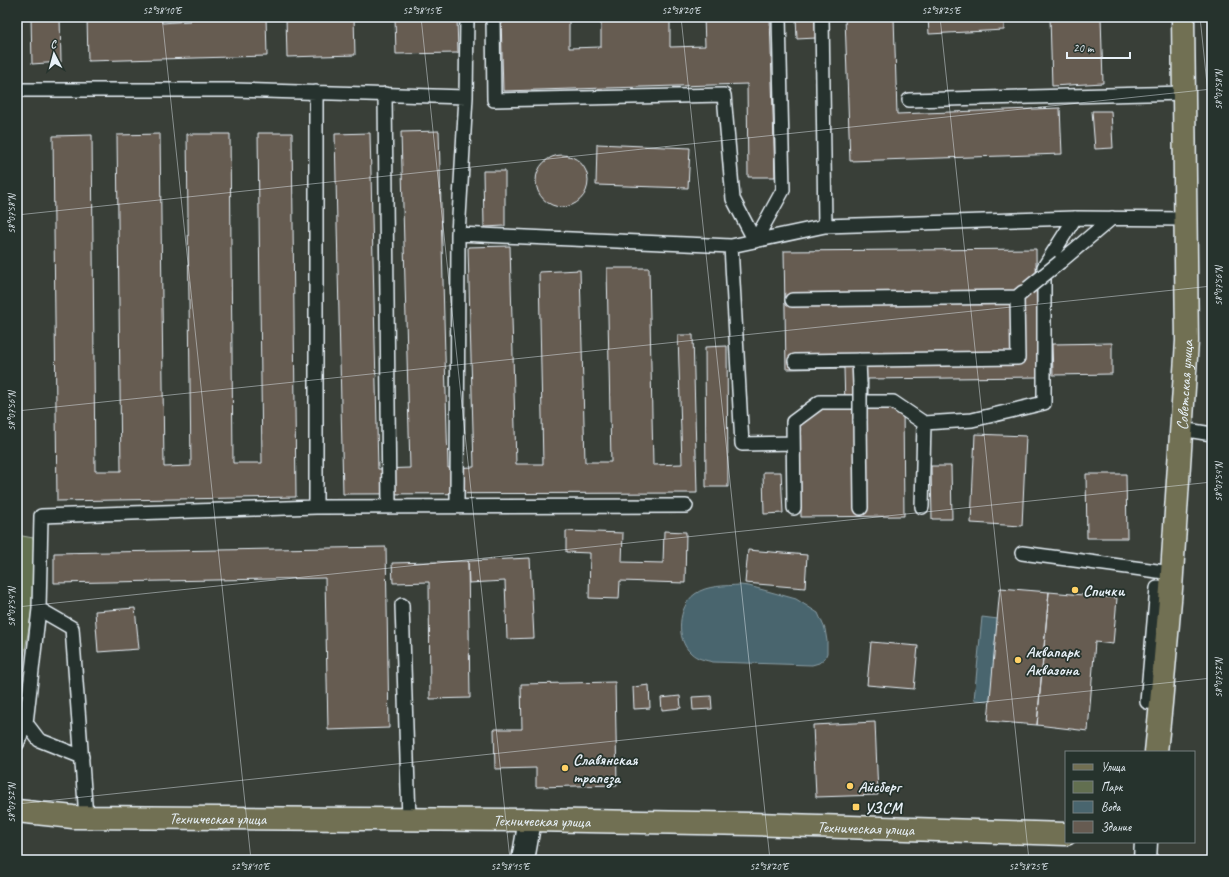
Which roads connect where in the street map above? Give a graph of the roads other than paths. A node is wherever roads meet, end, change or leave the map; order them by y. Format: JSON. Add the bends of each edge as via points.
{"nodes":[{"id":1,"x":467,"y":17,"type":"edge"},
{"id":2,"x":493,"y":17,"type":"edge"},
{"id":3,"x":779,"y":17,"type":"edge"},
{"id":4,"x":822,"y":17,"type":"edge"},
{"id":5,"x":1183,"y":17,"type":"edge"},
{"id":6,"x":17,"y":90,"type":"edge"},
{"id":7,"x":316,"y":92,"type":"junction"},
{"id":8,"x":1185,"y":93,"type":"junction"},
{"id":9,"x":384,"y":94,"type":"junction"},
{"id":10,"x":466,"y":97,"type":"junction"},
{"id":11,"x":909,"y":100,"type":"dead end"},
{"id":12,"x":1075,"y":218,"type":"junction"},
{"id":13,"x":1112,"y":218,"type":"junction"},
{"id":14,"x":1186,"y":219,"type":"junction"},
{"id":15,"x":826,"y":226,"type":"junction"},
{"id":16,"x":458,"y":234,"type":"junction"},
{"id":17,"x":756,"y":241,"type":"junction"},
{"id":18,"x":731,"y":246,"type":"junction"},
{"id":19,"x":1017,"y":297,"type":"junction"},
{"id":20,"x":792,"y":300,"type":"dead end"},
{"id":21,"x":795,"y":360,"type":"dead end"},
{"id":22,"x":859,"y":360,"type":"junction"},
{"id":23,"x":924,"y":423,"type":"junction"},
{"id":24,"x":1181,"y":429,"type":"junction"},
{"id":25,"x":1212,"y":434,"type":"edge"},
{"id":26,"x":793,"y":443,"type":"junction"},
{"id":27,"x":389,"y":506,"type":"junction"},
{"id":28,"x":457,"y":506,"type":"junction"},
{"id":29,"x":686,"y":506,"type":"dead end"},
{"id":30,"x":316,"y":507,"type":"junction"},
{"id":31,"x":922,"y":507,"type":"dead end"},
{"id":32,"x":794,"y":508,"type":"dead end"},
{"id":33,"x":861,"y":508,"type":"dead end"},
{"id":34,"x":1022,"y":553,"type":"dead end"},
{"id":35,"x":1171,"y":581,"type":"junction"},
{"id":36,"x":402,"y":604,"type":"dead end"},
{"id":37,"x":39,"y":609,"type":"junction"},
{"id":38,"x":26,"y":723,"type":"junction"},
{"id":39,"x":17,"y":744,"type":"edge"},
{"id":40,"x":1156,"y":751,"type":"edge"},
{"id":41,"x":82,"y":757,"type":"junction"},
{"id":42,"x":17,"y":811,"type":"edge"},
{"id":43,"x":86,"y":817,"type":"junction"},
{"id":44,"x":409,"y":819,"type":"junction"},
{"id":45,"x":530,"y":820,"type":"junction"},
{"id":46,"x":1065,"y":834,"type":"edge"},
{"id":47,"x":1146,"y":843,"type":"edge"},
{"id":48,"x":523,"y":860,"type":"edge"},
{"id":49,"x":1145,"y":860,"type":"edge"}],
"edges":[{"from":1,"to":10,"type":"lane"},
{"from":2,"to":17,"type":"lane","via":[[494,100],[724,95],[733,199]]},
{"from":3,"to":17,"type":"lane","via":[[783,190]]},
{"from":4,"to":15,"type":"lane"},
{"from":5,"to":8,"type":"main road","name":"Советская улица"},
{"from":6,"to":7,"type":"lane"},
{"from":7,"to":9,"type":"lane"},
{"from":7,"to":30,"type":"lane"},
{"from":8,"to":11,"type":"lane"},
{"from":8,"to":14,"type":"main road","name":"Советская улица"},
{"from":9,"to":10,"type":"lane"},
{"from":9,"to":27,"type":"lane"},
{"from":10,"to":16,"type":"lane"},
{"from":12,"to":13,"type":"lane"},
{"from":12,"to":15,"type":"lane"},
{"from":12,"to":23,"type":"lane","via":[[1044,267],[1044,403],[972,420]]},
{"from":13,"to":14,"type":"lane"},
{"from":13,"to":19,"type":"lane","bridge":true},
{"from":14,"to":24,"type":"main road","name":"Советская улица","via":[[1187,341]]},
{"from":15,"to":17,"type":"lane"},
{"from":16,"to":18,"type":"lane"},
{"from":16,"to":28,"type":"lane"},
{"from":17,"to":18,"type":"lane"},
{"from":18,"to":26,"type":"lane","via":[[742,444]]},
{"from":19,"to":20,"type":"lane"},
{"from":19,"to":22,"type":"lane","via":[[1018,358]]},
{"from":21,"to":22,"type":"lane"},
{"from":22,"to":33,"type":"lane","bridge":true},
{"from":23,"to":26,"type":"lane","via":[[893,402],[820,402],[793,422]]},
{"from":23,"to":31,"type":"lane"},
{"from":24,"to":25,"type":"lane"},
{"from":24,"to":35,"type":"main road","name":"Советская улица"},
{"from":26,"to":32,"type":"lane"},
{"from":27,"to":28,"type":"lane"},
{"from":27,"to":30,"type":"lane"},
{"from":28,"to":29,"type":"lane"},
{"from":30,"to":37,"type":"lane","via":[[41,516]]},
{"from":34,"to":35,"type":"lane"},
{"from":35,"to":40,"type":"main road","name":"Советская улица"},
{"from":36,"to":44,"type":"lane"},
{"from":37,"to":38,"type":"lane"},
{"from":37,"to":41,"type":"lane","via":[[72,628]]},
{"from":38,"to":39,"type":"lane"},
{"from":38,"to":41,"type":"lane","via":[[40,740]]},
{"from":41,"to":43,"type":"lane"},
{"from":42,"to":43,"type":"main road","name":"Техническая улица"},
{"from":43,"to":44,"type":"main road","name":"Техническая улица"},
{"from":44,"to":45,"type":"main road","name":"Техническая улица"},
{"from":45,"to":46,"type":"main road","name":"Техническая улица"},
{"from":45,"to":48,"type":"street"},
{"from":47,"to":49,"type":"street"}]}
